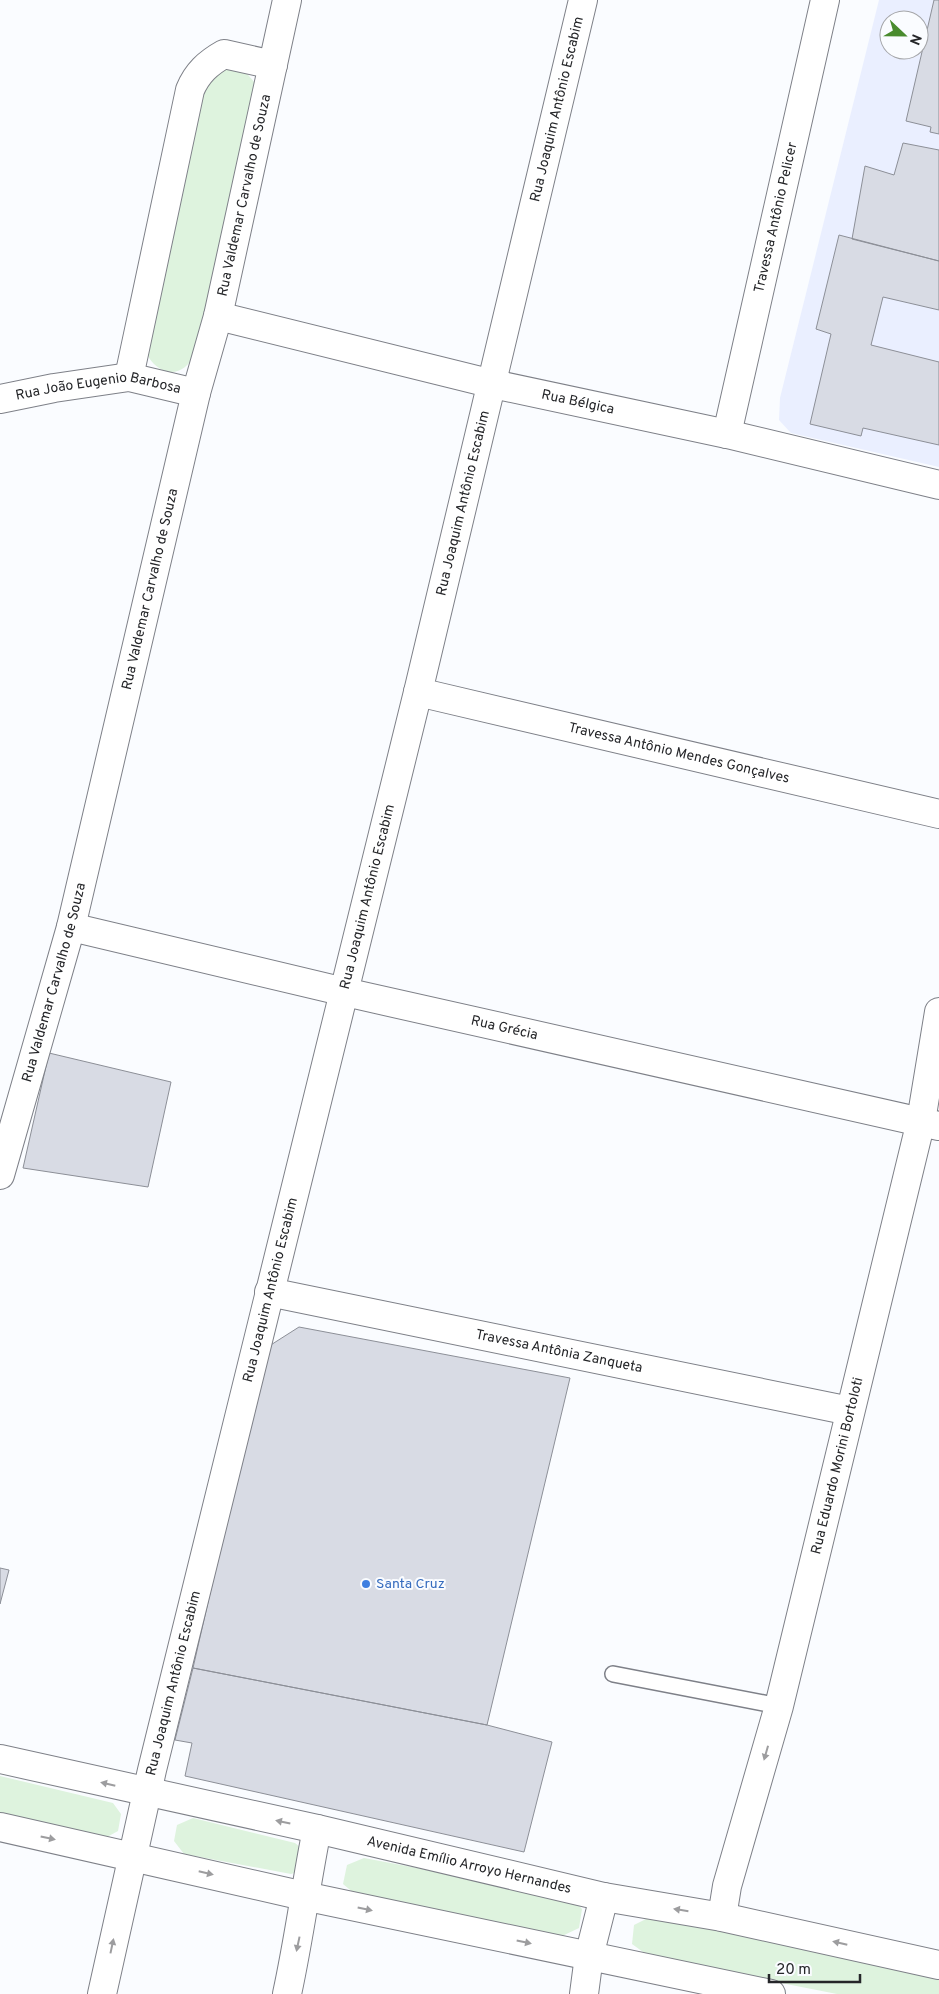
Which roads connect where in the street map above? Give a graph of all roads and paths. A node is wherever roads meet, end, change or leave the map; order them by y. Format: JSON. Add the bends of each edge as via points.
{"nodes":[{"id":1,"x":287,"y":0,"type":"edge"},
{"id":2,"x":583,"y":0,"type":"edge"},
{"id":3,"x":825,"y":0,"type":"edge"},
{"id":4,"x":273,"y":65,"type":"junction"},
{"id":5,"x":218,"y":316,"type":"junction"},
{"id":6,"x":129,"y":376,"type":"junction"},
{"id":7,"x":493,"y":384,"type":"junction"},
{"id":8,"x":196,"y":393,"type":"junction"},
{"id":9,"x":0,"y":399,"type":"edge"},
{"id":10,"x":727,"y":434,"type":"junction"},
{"id":11,"x":939,"y":485,"type":"edge"},
{"id":12,"x":418,"y":692,"type":"junction"},
{"id":13,"x":939,"y":814,"type":"edge"},
{"id":14,"x":70,"y":927,"type":"junction"},
{"id":15,"x":345,"y":992,"type":"junction"},
{"id":16,"x":939,"y":1012,"type":"edge"},
{"id":17,"x":930,"y":1123,"type":"edge"},
{"id":18,"x":0,"y":1175,"type":"edge"},
{"id":19,"x":269,"y":1292,"type":"junction"},
{"id":20,"x":850,"y":1410,"type":"junction"},
{"id":21,"x":613,"y":1674,"type":"dead end"},
{"id":22,"x":779,"y":1706,"type":"junction"},
{"id":23,"x":0,"y":1759,"type":"edge"},
{"id":24,"x":148,"y":1793,"type":"junction"},
{"id":25,"x":0,"y":1827,"type":"edge"},
{"id":26,"x":317,"y":1830,"type":"junction"},
{"id":27,"x":134,"y":1856,"type":"junction"},
{"id":28,"x":304,"y":1896,"type":"junction"},
{"id":29,"x":604,"y":1897,"type":"junction"},
{"id":30,"x":722,"y":1917,"type":"junction"},
{"id":31,"x":589,"y":1956,"type":"junction"},
{"id":32,"x":939,"y":1965,"type":"edge"},
{"id":33,"x":102,"y":1994,"type":"edge"},
{"id":34,"x":287,"y":1994,"type":"edge"},
{"id":35,"x":584,"y":1994,"type":"edge"},
{"id":36,"x":771,"y":1994,"type":"edge"}],
"edges":[{"from":1,"to":4,"type":"street","name":"Rua Valdemar Carvalho de Souza"},
{"from":2,"to":7,"type":"street","name":"Rua Joaquim Antônio Escabim"},
{"from":3,"to":10,"type":"street","name":"Travessa Antônio Pelicer"},
{"from":4,"to":5,"type":"street","name":"Rua Valdemar Carvalho de Souza"},
{"from":4,"to":6,"type":"street","via":[[224,54],[210,62],[196,77],[190,90]]},
{"from":5,"to":7,"type":"street","name":"Rua Bélgica"},
{"from":5,"to":8,"type":"street","name":"Rua Valdemar Carvalho de Souza"},
{"from":6,"to":8,"type":"street","name":"Rua João Eugenio Barbosa"},
{"from":6,"to":9,"type":"street","name":"Rua João Eugenio Barbosa"},
{"from":7,"to":10,"type":"street","name":"Rua Bélgica"},
{"from":7,"to":12,"type":"street","name":"Rua Joaquim Antônio Escabim"},
{"from":8,"to":14,"type":"street","name":"Rua Valdemar Carvalho de Souza"},
{"from":10,"to":11,"type":"street","name":"Rua Bélgica"},
{"from":12,"to":13,"type":"street","name":"Travessa Antônio Mendes Gonçalves"},
{"from":12,"to":15,"type":"street","name":"Rua Joaquim Antônio Escabim"},
{"from":14,"to":15,"type":"street","name":"Rua Grécia"},
{"from":14,"to":18,"type":"street","name":"Rua Valdemar Carvalho de Souza"},
{"from":15,"to":17,"type":"street","name":"Rua Grécia"},
{"from":15,"to":19,"type":"street","name":"Rua Joaquim Antônio Escabim"},
{"from":16,"to":17,"type":"street","name":"Rua Eduardo Morini Bortoloti"},
{"from":17,"to":20,"type":"street","name":"Rua Eduardo Morini Bortoloti"},
{"from":19,"to":20,"type":"street","name":"Travessa Antônia Zanqueta"},
{"from":19,"to":24,"type":"street","name":"Rua Joaquim Antônio Escabim"},
{"from":20,"to":22,"type":"street","name":"Rua Eduardo Morini Bortoloti"},
{"from":21,"to":22,"type":"lane"},
{"from":22,"to":30,"type":"street","name":"Rua Eduardo Morini Bortoloti","one_way":true,"via":[[727,1886]]},
{"from":24,"to":23,"type":"street","name":"Avenida Emílio Arroyo Hernandes","one_way":true},
{"from":26,"to":24,"type":"street","name":"Avenida Emílio Arroyo Hernandes","one_way":true},
{"from":24,"to":27,"type":"street","name":"Rua Joaquim Antônio Escabim"},
{"from":25,"to":27,"type":"street","one_way":true},
{"from":26,"to":28,"type":"street"},
{"from":26,"to":29,"type":"street","name":"Avenida Emílio Arroyo Hernandes"},
{"from":27,"to":28,"type":"street","one_way":true},
{"from":33,"to":27,"type":"street","name":"Rua Joaquim Antônio Escabim","one_way":true},
{"from":28,"to":31,"type":"street","one_way":true},
{"from":28,"to":34,"type":"street","one_way":true,"via":[[301,1932]]},
{"from":30,"to":29,"type":"street","name":"Avenida Emílio Arroyo Hernandes","one_way":true},
{"from":29,"to":31,"type":"street"},
{"from":32,"to":30,"type":"street","name":"Avenida Emílio Arroyo Hernandes","one_way":true},
{"from":31,"to":35,"type":"street"},
{"from":31,"to":36,"type":"street"}]}
